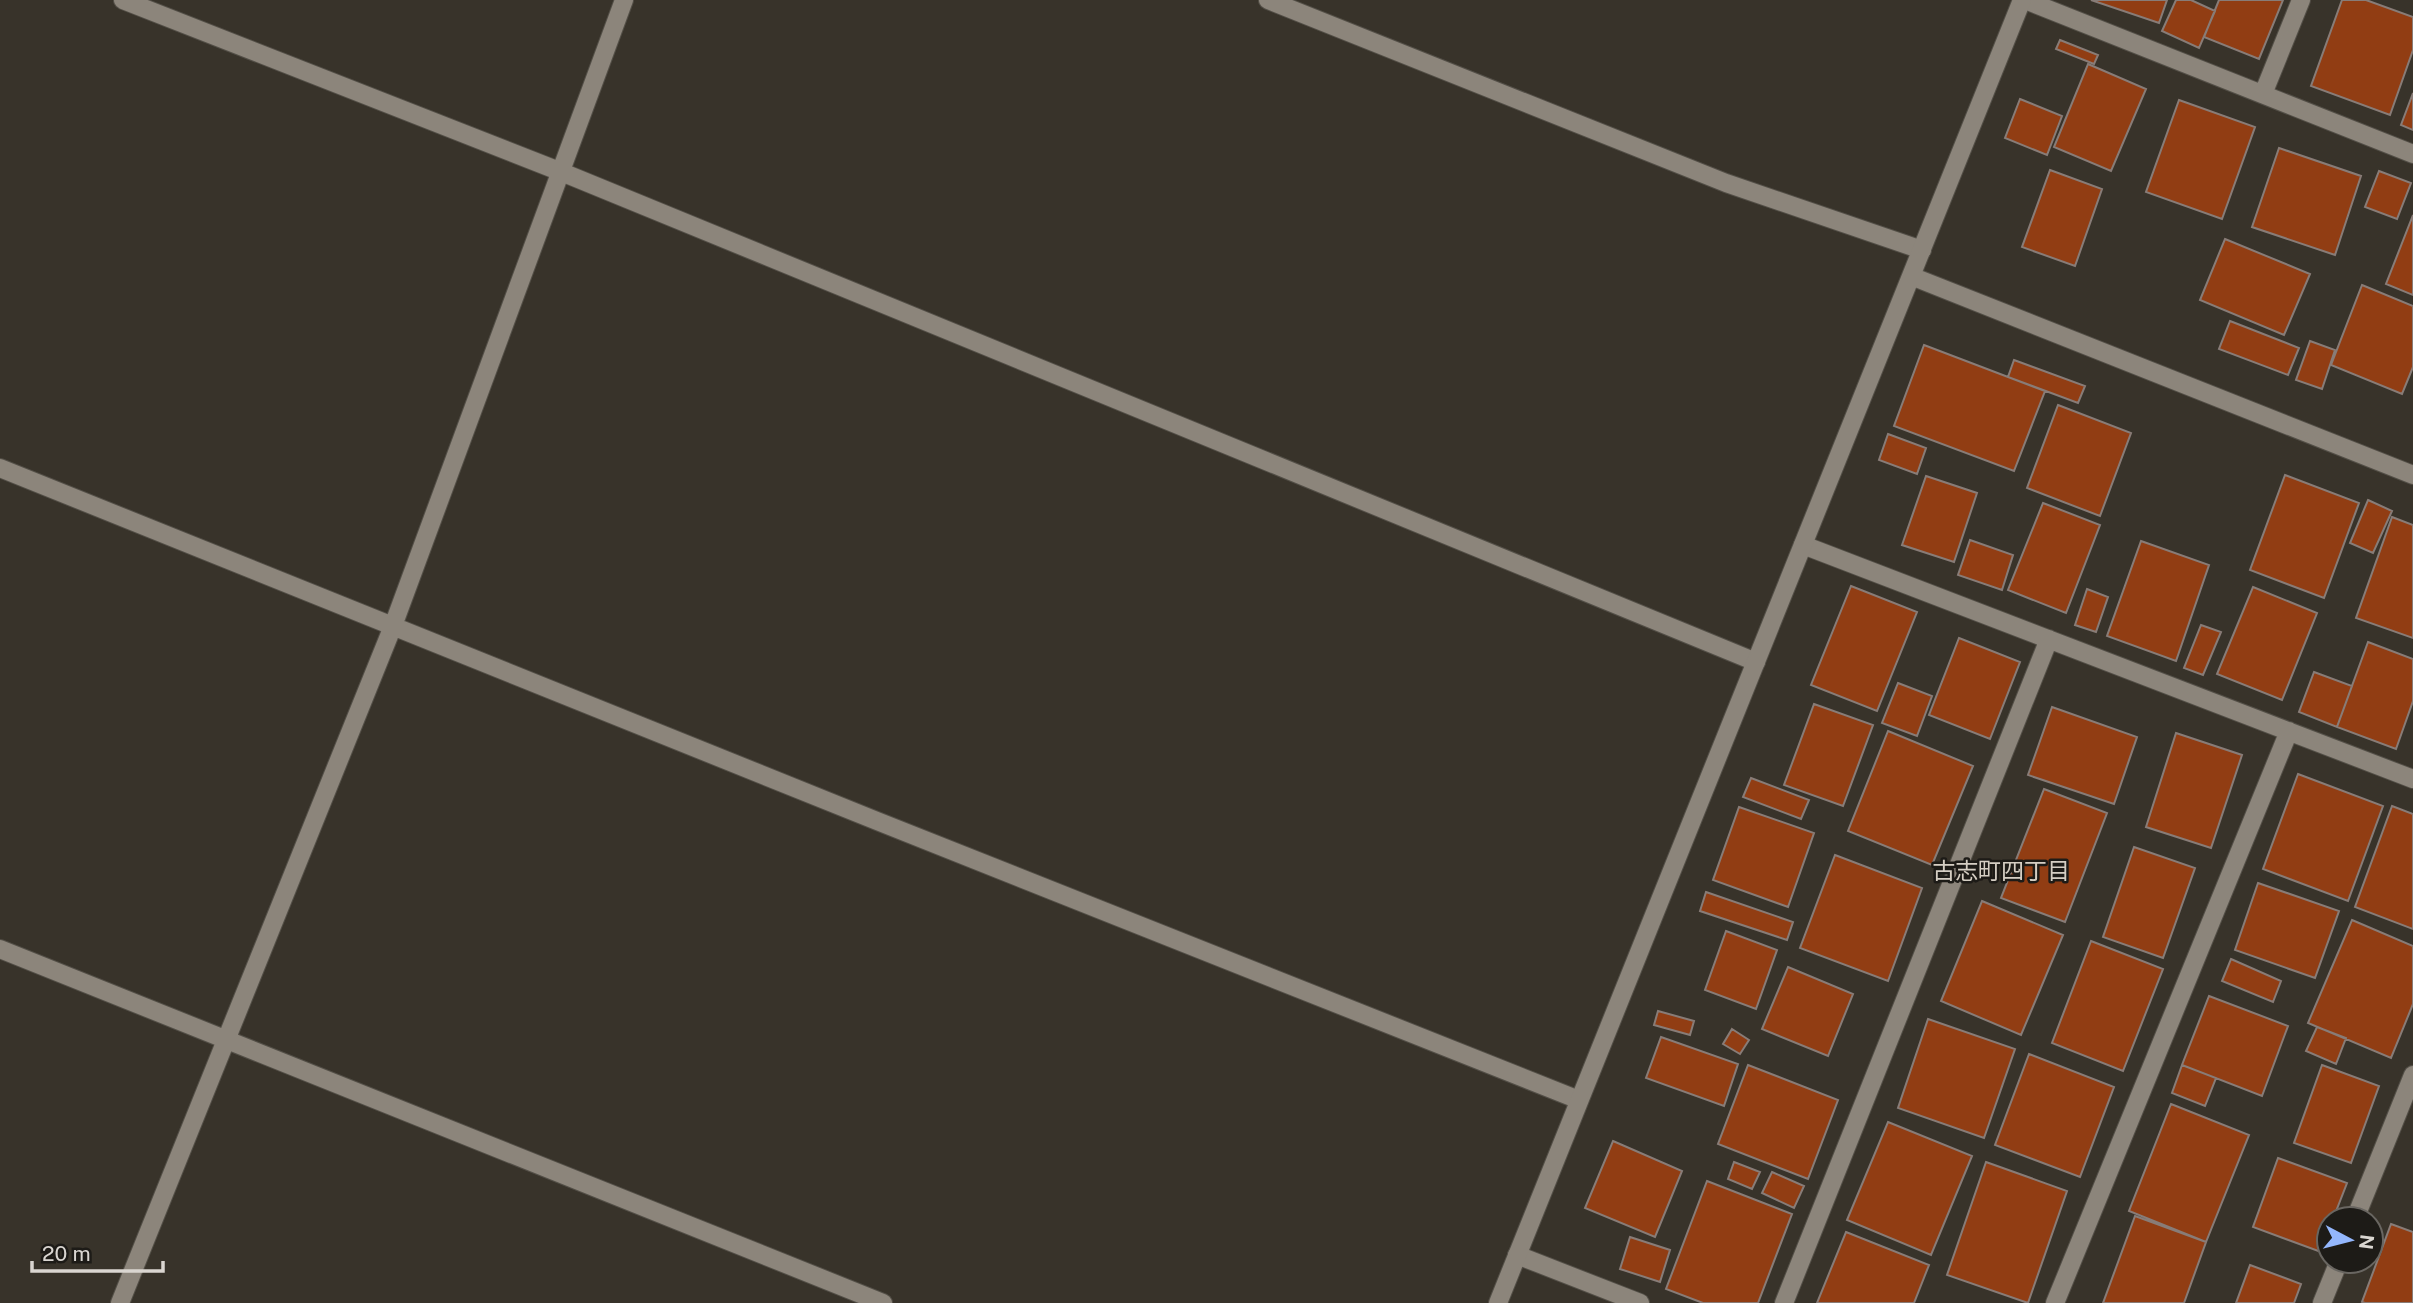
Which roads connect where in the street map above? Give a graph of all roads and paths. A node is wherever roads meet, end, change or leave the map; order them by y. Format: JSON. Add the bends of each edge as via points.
{"nodes":[{"id":1,"x":123,"y":0,"type":"edge"},
{"id":2,"x":624,"y":0,"type":"edge"},
{"id":3,"x":1268,"y":0,"type":"edge"},
{"id":4,"x":2024,"y":0,"type":"edge"},
{"id":5,"x":2301,"y":0,"type":"edge"},
{"id":6,"x":2263,"y":94,"type":"junction"},
{"id":7,"x":2413,"y":154,"type":"edge"},
{"id":8,"x":559,"y":171,"type":"junction"},
{"id":9,"x":1922,"y":250,"type":"junction"},
{"id":10,"x":1911,"y":276,"type":"junction"},
{"id":11,"x":0,"y":467,"type":"edge"},
{"id":12,"x":2413,"y":475,"type":"edge"},
{"id":13,"x":1803,"y":545,"type":"junction"},
{"id":14,"x":393,"y":626,"type":"junction"},
{"id":15,"x":2049,"y":639,"type":"junction"},
{"id":16,"x":1756,"y":662,"type":"junction"},
{"id":17,"x":2289,"y":731,"type":"junction"},
{"id":18,"x":2413,"y":779,"type":"edge"},
{"id":19,"x":0,"y":949,"type":"edge"},
{"id":20,"x":225,"y":1038,"type":"junction"},
{"id":21,"x":2413,"y":1075,"type":"edge"},
{"id":22,"x":1579,"y":1100,"type":"junction"},
{"id":23,"x":2362,"y":1205,"type":"edge"},
{"id":24,"x":1517,"y":1255,"type":"junction"},
{"id":25,"x":2333,"y":1275,"type":"edge"},
{"id":26,"x":120,"y":1303,"type":"edge"},
{"id":27,"x":883,"y":1303,"type":"edge"},
{"id":28,"x":1497,"y":1303,"type":"edge"},
{"id":29,"x":1640,"y":1303,"type":"edge"},
{"id":30,"x":1784,"y":1303,"type":"edge"},
{"id":31,"x":2055,"y":1303,"type":"edge"},
{"id":32,"x":2322,"y":1303,"type":"edge"}],
"edges":[{"from":1,"to":8,"type":"street"},
{"from":2,"to":8,"type":"street"},
{"from":3,"to":9,"type":"street","via":[[1726,183]]},
{"from":4,"to":6,"type":"street"},
{"from":4,"to":9,"type":"street"},
{"from":5,"to":6,"type":"street"},
{"from":6,"to":7,"type":"street"},
{"from":8,"to":14,"type":"street"},
{"from":8,"to":16,"type":"street"},
{"from":9,"to":10,"type":"street"},
{"from":10,"to":12,"type":"street"},
{"from":10,"to":13,"type":"street"},
{"from":11,"to":14,"type":"street"},
{"from":13,"to":15,"type":"street"},
{"from":13,"to":16,"type":"street"},
{"from":14,"to":20,"type":"street"},
{"from":14,"to":22,"type":"street"},
{"from":15,"to":17,"type":"street"},
{"from":15,"to":30,"type":"street"},
{"from":16,"to":22,"type":"street"},
{"from":17,"to":18,"type":"street"},
{"from":17,"to":31,"type":"street"},
{"from":19,"to":20,"type":"street"},
{"from":20,"to":26,"type":"street"},
{"from":20,"to":27,"type":"street"},
{"from":21,"to":23,"type":"street"},
{"from":22,"to":24,"type":"street"},
{"from":24,"to":28,"type":"street"},
{"from":24,"to":29,"type":"street"},
{"from":25,"to":32,"type":"street"}]}
